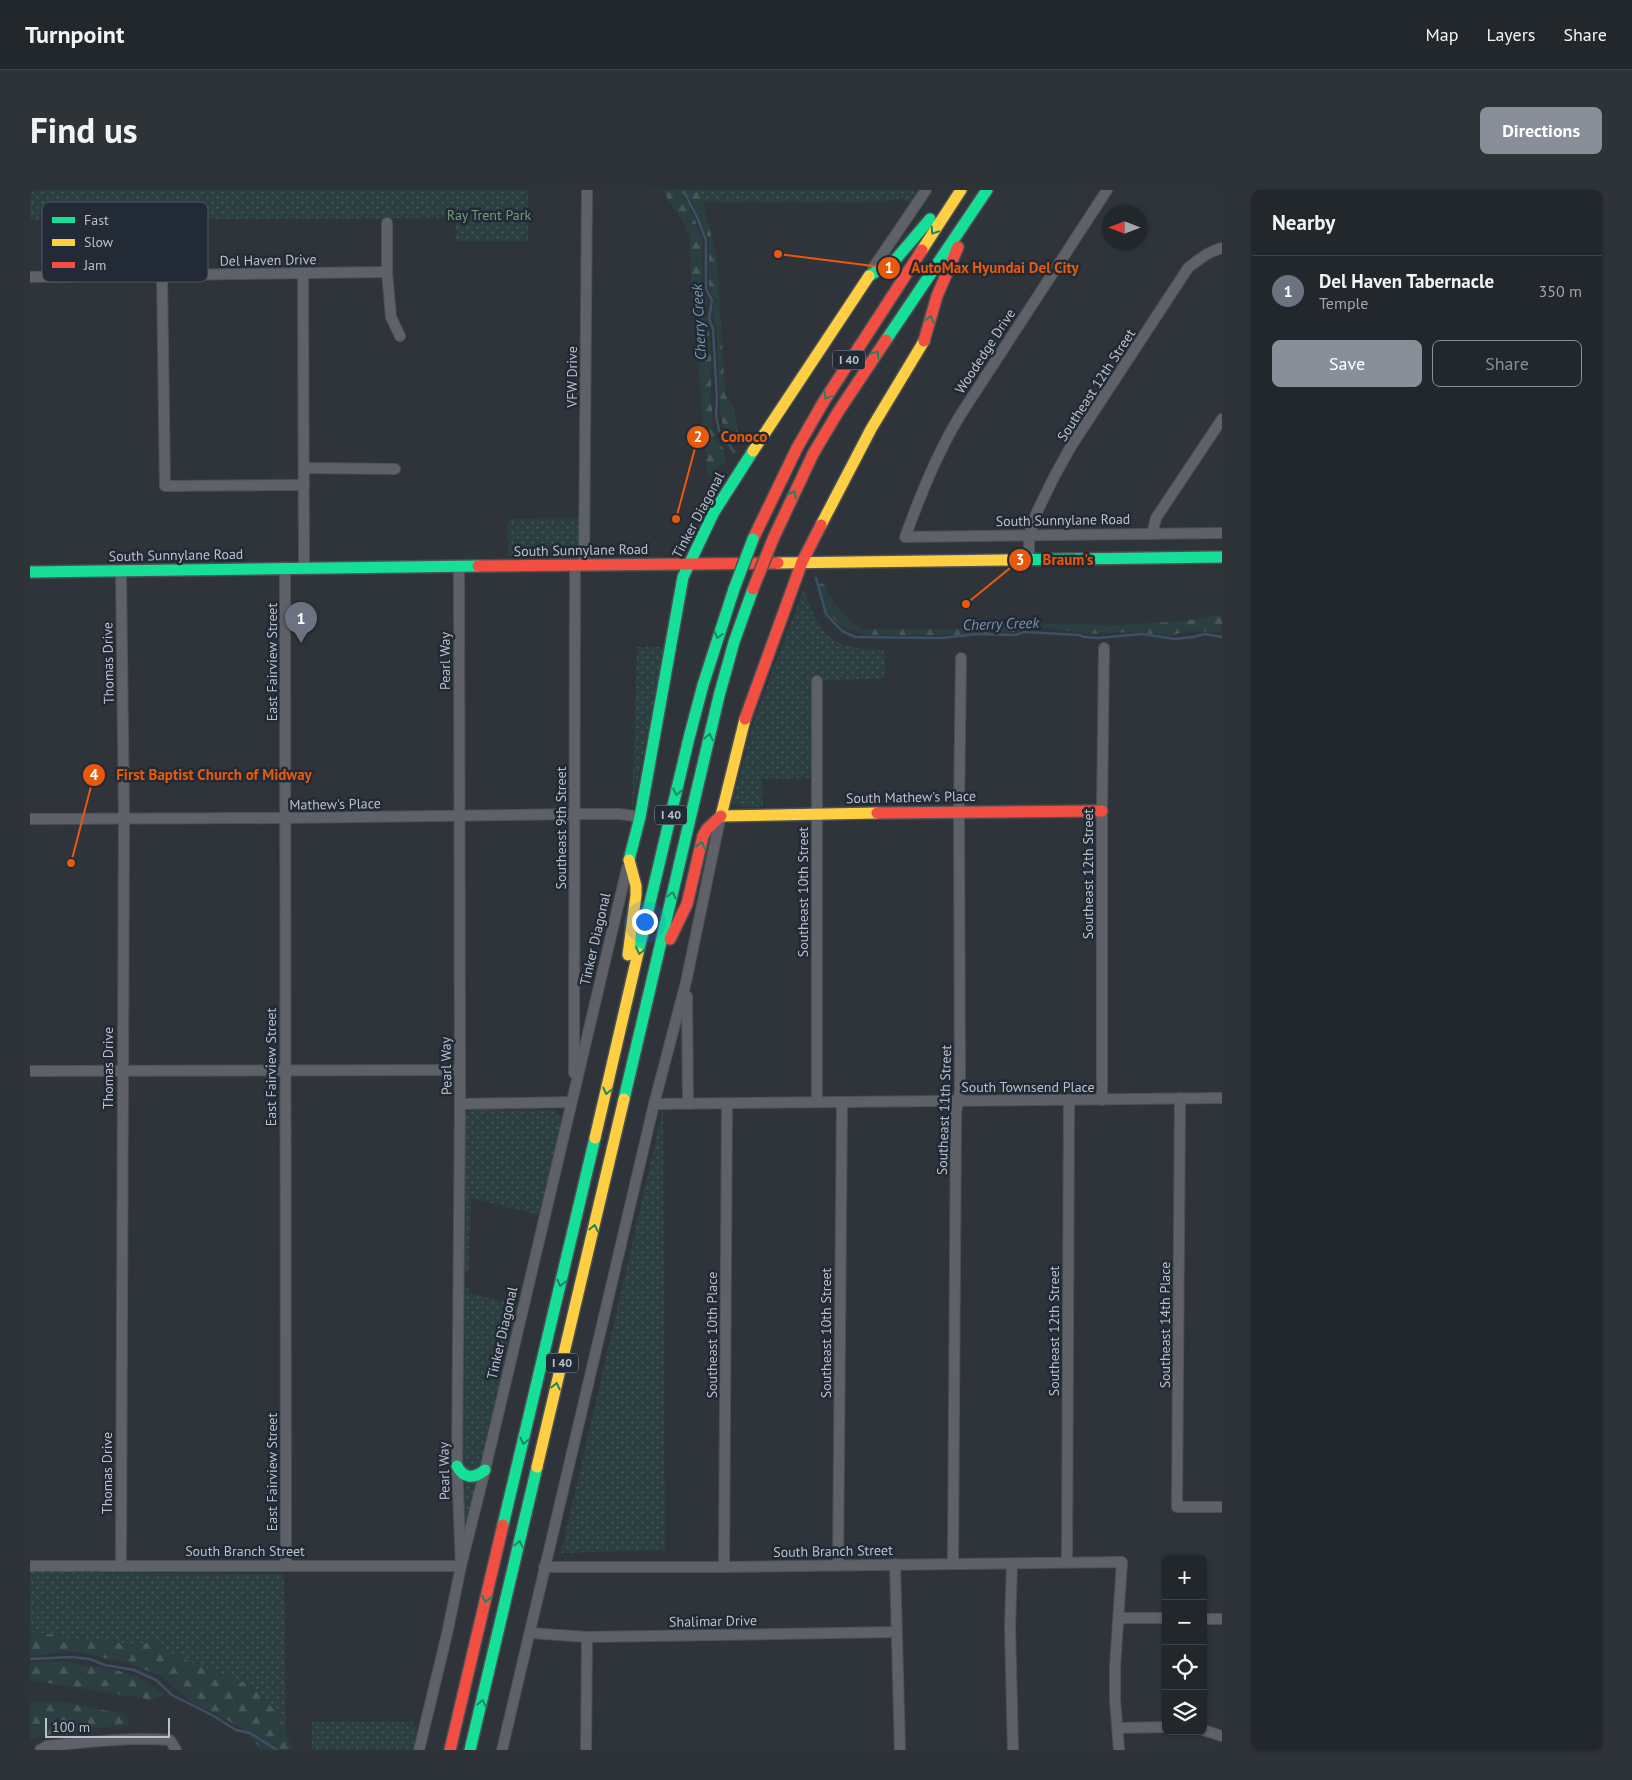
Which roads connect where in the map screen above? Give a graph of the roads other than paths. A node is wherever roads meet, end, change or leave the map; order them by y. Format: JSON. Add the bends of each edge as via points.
{"nodes":[{"id":1,"x":587,"y":190,"type":"edge"},
{"id":2,"x":926,"y":190,"type":"edge"},
{"id":3,"x":955,"y":190,"type":"edge"},
{"id":4,"x":961,"y":190,"type":"edge"},
{"id":5,"x":987,"y":190,"type":"edge"},
{"id":6,"x":1106,"y":190,"type":"edge"},
{"id":7,"x":974,"y":209,"type":"junction"},
{"id":8,"x":387,"y":224,"type":"dead end"},
{"id":9,"x":1222,"y":248,"type":"edge"},
{"id":10,"x":387,"y":272,"type":"junction"},
{"id":11,"x":303,"y":274,"type":"junction"},
{"id":12,"x":208,"y":275,"type":"edge"},
{"id":13,"x":868,"y":276,"type":"junction"},
{"id":14,"x":162,"y":282,"type":"edge"},
{"id":15,"x":400,"y":336,"type":"dead end"},
{"id":16,"x":1222,"y":419,"type":"edge"},
{"id":17,"x":304,"y":468,"type":"junction"},
{"id":18,"x":396,"y":469,"type":"dead end"},
{"id":19,"x":304,"y":485,"type":"junction"},
{"id":20,"x":1222,"y":533,"type":"edge"},
{"id":21,"x":1152,"y":534,"type":"junction"},
{"id":22,"x":1029,"y":535,"type":"junction"},
{"id":23,"x":904,"y":537,"type":"joint"},
{"id":24,"x":1222,"y":557,"type":"edge"},
{"id":25,"x":1029,"y":560,"type":"junction"},
{"id":26,"x":802,"y":562,"type":"junction"},
{"id":27,"x":688,"y":564,"type":"junction"},
{"id":28,"x":580,"y":565,"type":"junction"},
{"id":29,"x":459,"y":566,"type":"junction"},
{"id":30,"x":285,"y":568,"type":"junction"},
{"id":31,"x":304,"y":568,"type":"junction"},
{"id":32,"x":121,"y":570,"type":"junction"},
{"id":33,"x":30,"y":572,"type":"edge"},
{"id":34,"x":1104,"y":648,"type":"dead end"},
{"id":35,"x":961,"y":658,"type":"dead end"},
{"id":36,"x":817,"y":681,"type":"dead end"},
{"id":37,"x":959,"y":811,"type":"junction"},
{"id":38,"x":1102,"y":811,"type":"junction"},
{"id":39,"x":816,"y":813,"type":"junction"},
{"id":40,"x":575,"y":814,"type":"junction"},
{"id":41,"x":459,"y":816,"type":"junction"},
{"id":42,"x":721,"y":816,"type":"junction"},
{"id":43,"x":640,"y":817,"type":"junction"},
{"id":44,"x":286,"y":818,"type":"junction"},
{"id":45,"x":30,"y":819,"type":"edge"},
{"id":46,"x":124,"y":819,"type":"junction"},
{"id":47,"x":629,"y":860,"type":"junction"},
{"id":48,"x":653,"y":977,"type":"junction"},
{"id":49,"x":686,"y":982,"type":"junction"},
{"id":50,"x":618,"y":1043,"type":"junction"},
{"id":51,"x":122,"y":1070,"type":"junction"},
{"id":52,"x":459,"y":1070,"type":"junction"},
{"id":53,"x":30,"y":1071,"type":"edge"},
{"id":54,"x":285,"y":1071,"type":"junction"},
{"id":55,"x":574,"y":1091,"type":"junction"},
{"id":56,"x":1180,"y":1098,"type":"junction"},
{"id":57,"x":1222,"y":1098,"type":"edge"},
{"id":58,"x":1069,"y":1100,"type":"junction"},
{"id":59,"x":1102,"y":1100,"type":"junction"},
{"id":60,"x":958,"y":1101,"type":"junction"},
{"id":61,"x":572,"y":1102,"type":"junction"},
{"id":62,"x":817,"y":1102,"type":"junction"},
{"id":63,"x":842,"y":1102,"type":"junction"},
{"id":64,"x":727,"y":1103,"type":"junction"},
{"id":65,"x":460,"y":1104,"type":"junction"},
{"id":66,"x":654,"y":1104,"type":"junction"},
{"id":67,"x":688,"y":1104,"type":"junction"},
{"id":68,"x":456,"y":1466,"type":"junction"},
{"id":69,"x":486,"y":1470,"type":"junction"},
{"id":70,"x":1222,"y":1507,"type":"edge"},
{"id":71,"x":1067,"y":1562,"type":"junction"},
{"id":72,"x":953,"y":1563,"type":"junction"},
{"id":73,"x":895,"y":1564,"type":"junction"},
{"id":74,"x":1012,"y":1564,"type":"junction"},
{"id":75,"x":121,"y":1565,"type":"junction"},
{"id":76,"x":286,"y":1565,"type":"junction"},
{"id":77,"x":838,"y":1565,"type":"junction"},
{"id":78,"x":30,"y":1566,"type":"edge"},
{"id":79,"x":461,"y":1566,"type":"junction"},
{"id":80,"x":544,"y":1567,"type":"junction"},
{"id":81,"x":724,"y":1567,"type":"junction"},
{"id":82,"x":1119,"y":1618,"type":"junction"},
{"id":83,"x":1162,"y":1618,"type":"edge"},
{"id":84,"x":1207,"y":1619,"type":"edge"},
{"id":85,"x":1222,"y":1619,"type":"edge"},
{"id":86,"x":896,"y":1632,"type":"junction"},
{"id":87,"x":530,"y":1633,"type":"junction"},
{"id":88,"x":587,"y":1637,"type":"junction"},
{"id":89,"x":1162,"y":1727,"type":"edge"},
{"id":90,"x":1118,"y":1728,"type":"junction"},
{"id":91,"x":1207,"y":1731,"type":"edge"},
{"id":92,"x":1222,"y":1736,"type":"edge"},
{"id":93,"x":40,"y":1750,"type":"edge"},
{"id":94,"x":176,"y":1750,"type":"edge"},
{"id":95,"x":419,"y":1750,"type":"edge"},
{"id":96,"x":450,"y":1750,"type":"edge"},
{"id":97,"x":470,"y":1750,"type":"edge"},
{"id":98,"x":502,"y":1750,"type":"edge"},
{"id":99,"x":586,"y":1750,"type":"edge"},
{"id":100,"x":900,"y":1750,"type":"edge"},
{"id":101,"x":1013,"y":1750,"type":"edge"},
{"id":102,"x":1119,"y":1750,"type":"edge"}],
"edges":[{"from":1,"to":28,"type":"street","name":"VFW Drive"},
{"from":2,"to":13,"type":"street","name":"Tinker Diagonal"},
{"from":3,"to":13,"type":"main road","via":[[899,256]]},
{"from":4,"to":50,"type":"main road","number":"I 40","one_way":true,"bridge":true,"via":[[824,401],[796,448],[753,539],[703,685]]},
{"from":5,"to":7,"type":"main road","number":"I 40"},
{"from":6,"to":23,"type":"street","name":"Woodedge Drive","via":[[947,437]]},
{"from":26,"to":7,"type":"main road","one_way":true,"via":[[871,429],[924,341],[937,296]]},
{"from":48,"to":7,"type":"main road","number":"I 40","one_way":true,"bridge":true,"via":[[719,696],[734,642],[773,538],[813,454],[838,412]]},
{"from":8,"to":10,"type":"street"},
{"from":9,"to":22,"type":"street","name":"Southeast 12th Street","via":[[1200,258],[1188,268],[1070,448],[1036,514]]},
{"from":10,"to":11,"type":"street","name":"Del Haven Drive"},
{"from":10,"to":15,"type":"street","via":[[391,316]]},
{"from":11,"to":12,"type":"street","name":"Del Haven Drive"},
{"from":11,"to":17,"type":"street"},
{"from":13,"to":27,"type":"main road","name":"Tinker Diagonal","via":[[726,490]]},
{"from":14,"to":19,"type":"street","via":[[165,486]]},
{"from":16,"to":21,"type":"street","via":[[1156,518]]},
{"from":17,"to":18,"type":"street"},
{"from":17,"to":19,"type":"street"},
{"from":19,"to":31,"type":"street"},
{"from":20,"to":21,"type":"street","name":"South Sunnylane Road"},
{"from":21,"to":22,"type":"street","name":"South Sunnylane Road"},
{"from":22,"to":23,"type":"street","name":"South Sunnylane Road"},
{"from":22,"to":25,"type":"street","name":"Southeast 12th Street"},
{"from":24,"to":25,"type":"main road","name":"South Sunnylane Road"},
{"from":25,"to":26,"type":"main road","name":"South Sunnylane Road"},
{"from":26,"to":27,"type":"main road","name":"South Sunnylane Road"},
{"from":26,"to":42,"type":"main road","via":[[750,705]]},
{"from":27,"to":28,"type":"main road","name":"South Sunnylane Road"},
{"from":27,"to":43,"type":"main road","name":"Tinker Diagonal"},
{"from":28,"to":29,"type":"main road","name":"South Sunnylane Road"},
{"from":28,"to":40,"type":"street","name":"Southeast 9th Street"},
{"from":29,"to":31,"type":"main road","name":"South Sunnylane Road"},
{"from":29,"to":41,"type":"street","name":"Pearl Way"},
{"from":30,"to":31,"type":"main road","name":"South Sunnylane Road"},
{"from":30,"to":32,"type":"main road","name":"South Sunnylane Road"},
{"from":30,"to":44,"type":"street","name":"East Fairview Street"},
{"from":32,"to":33,"type":"main road","name":"South Sunnylane Road"},
{"from":32,"to":46,"type":"street","name":"Thomas Drive"},
{"from":34,"to":38,"type":"street","name":"Southeast 12th Street"},
{"from":35,"to":37,"type":"street","name":"Southeast 11th Street"},
{"from":36,"to":39,"type":"street","name":"Southeast 10th Street"},
{"from":37,"to":38,"type":"main road","name":"South Mathew's Place"},
{"from":37,"to":39,"type":"main road","name":"South Mathew's Place"},
{"from":37,"to":60,"type":"street","name":"Southeast 11th Street"},
{"from":38,"to":59,"type":"street","name":"Southeast 12th Street"},
{"from":39,"to":42,"type":"main road","name":"South Mathew's Place"},
{"from":39,"to":62,"type":"street","name":"Southeast 10th Street"},
{"from":40,"to":41,"type":"street","name":"Mathew's Place"},
{"from":40,"to":43,"type":"street","name":"Mathew's Place"},
{"from":40,"to":55,"type":"street","name":"Southeast 9th Street"},
{"from":41,"to":44,"type":"street","name":"Mathew's Place"},
{"from":41,"to":52,"type":"street","name":"Pearl Way"},
{"from":48,"to":42,"type":"main road","one_way":true,"via":[[687,904],[703,836]]},
{"from":42,"to":49,"type":"street"},
{"from":43,"to":47,"type":"main road","name":"Tinker Diagonal"},
{"from":44,"to":46,"type":"street","name":"Mathew's Place"},
{"from":44,"to":54,"type":"street","name":"East Fairview Street"},
{"from":45,"to":46,"type":"street","name":"Mathew's Place"},
{"from":46,"to":51,"type":"street","name":"Thomas Drive"},
{"from":47,"to":50,"type":"main road","via":[[636,895]]},
{"from":47,"to":55,"type":"street","name":"Tinker Diagonal"},
{"from":97,"to":48,"type":"main road","number":"I 40","one_way":true},
{"from":49,"to":66,"type":"street"},
{"from":49,"to":67,"type":"street"},
{"from":50,"to":96,"type":"main road","number":"I 40","one_way":true},
{"from":51,"to":53,"type":"street"},
{"from":51,"to":54,"type":"street"},
{"from":51,"to":75,"type":"street","name":"Thomas Drive"},
{"from":52,"to":54,"type":"street"},
{"from":52,"to":65,"type":"street","name":"Pearl Way"},
{"from":54,"to":76,"type":"street","name":"East Fairview Street"},
{"from":55,"to":61,"type":"street","name":"Tinker Diagonal"},
{"from":56,"to":57,"type":"street","name":"South Townsend Place"},
{"from":56,"to":59,"type":"street","name":"South Townsend Place"},
{"from":56,"to":70,"type":"street","name":"Southeast 14th Place","via":[[1177,1507]]},
{"from":58,"to":59,"type":"street","name":"South Townsend Place"},
{"from":58,"to":60,"type":"street","name":"South Townsend Place"},
{"from":58,"to":71,"type":"street","name":"Southeast 12th Street"},
{"from":60,"to":63,"type":"street","name":"South Townsend Place"},
{"from":60,"to":72,"type":"street","name":"Southeast 11th Street"},
{"from":61,"to":65,"type":"street"},
{"from":61,"to":69,"type":"street","name":"Tinker Diagonal"},
{"from":62,"to":63,"type":"street","name":"South Townsend Place"},
{"from":62,"to":64,"type":"street","name":"South Townsend Place"},
{"from":63,"to":77,"type":"street","name":"Southeast 10th Street"},
{"from":64,"to":67,"type":"street","name":"South Townsend Place"},
{"from":64,"to":81,"type":"street","name":"Southeast 10th Place"},
{"from":65,"to":68,"type":"street","name":"Pearl Way"},
{"from":66,"to":67,"type":"street","name":"South Townsend Place"},
{"from":66,"to":80,"type":"street"},
{"from":68,"to":69,"type":"main road","via":[[461,1474],[470,1477]]},
{"from":68,"to":79,"type":"street","name":"Pearl Way"},
{"from":69,"to":79,"type":"street","name":"Tinker Diagonal"},
{"from":71,"to":74,"type":"street","name":"South Branch Street"},
{"from":71,"to":82,"type":"street","name":"South Branch Street","via":[[1122,1562]]},
{"from":72,"to":73,"type":"street","name":"South Branch Street"},
{"from":72,"to":74,"type":"street","name":"South Branch Street"},
{"from":73,"to":77,"type":"street","name":"South Branch Street"},
{"from":73,"to":86,"type":"street"},
{"from":74,"to":101,"type":"street"},
{"from":75,"to":76,"type":"street","name":"South Branch Street"},
{"from":75,"to":78,"type":"street","name":"South Branch Street"},
{"from":76,"to":79,"type":"street","name":"South Branch Street"},
{"from":77,"to":81,"type":"street","name":"South Branch Street"},
{"from":79,"to":95,"type":"street","name":"Tinker Diagonal"},
{"from":80,"to":81,"type":"street","name":"South Branch Street"},
{"from":80,"to":87,"type":"street"},
{"from":82,"to":83,"type":"street"},
{"from":82,"to":90,"type":"street","via":[[1115,1667]]},
{"from":84,"to":85,"type":"street"},
{"from":86,"to":88,"type":"street","name":"Shalimar Drive"},
{"from":86,"to":100,"type":"street"},
{"from":87,"to":88,"type":"street","name":"Shalimar Drive"},
{"from":87,"to":98,"type":"street"},
{"from":88,"to":99,"type":"street"},
{"from":89,"to":90,"type":"street"},
{"from":90,"to":102,"type":"street"},
{"from":91,"to":92,"type":"street"},
{"from":93,"to":94,"type":"street","via":[[47,1746],[102,1740],[151,1739],[170,1740]]}]}
